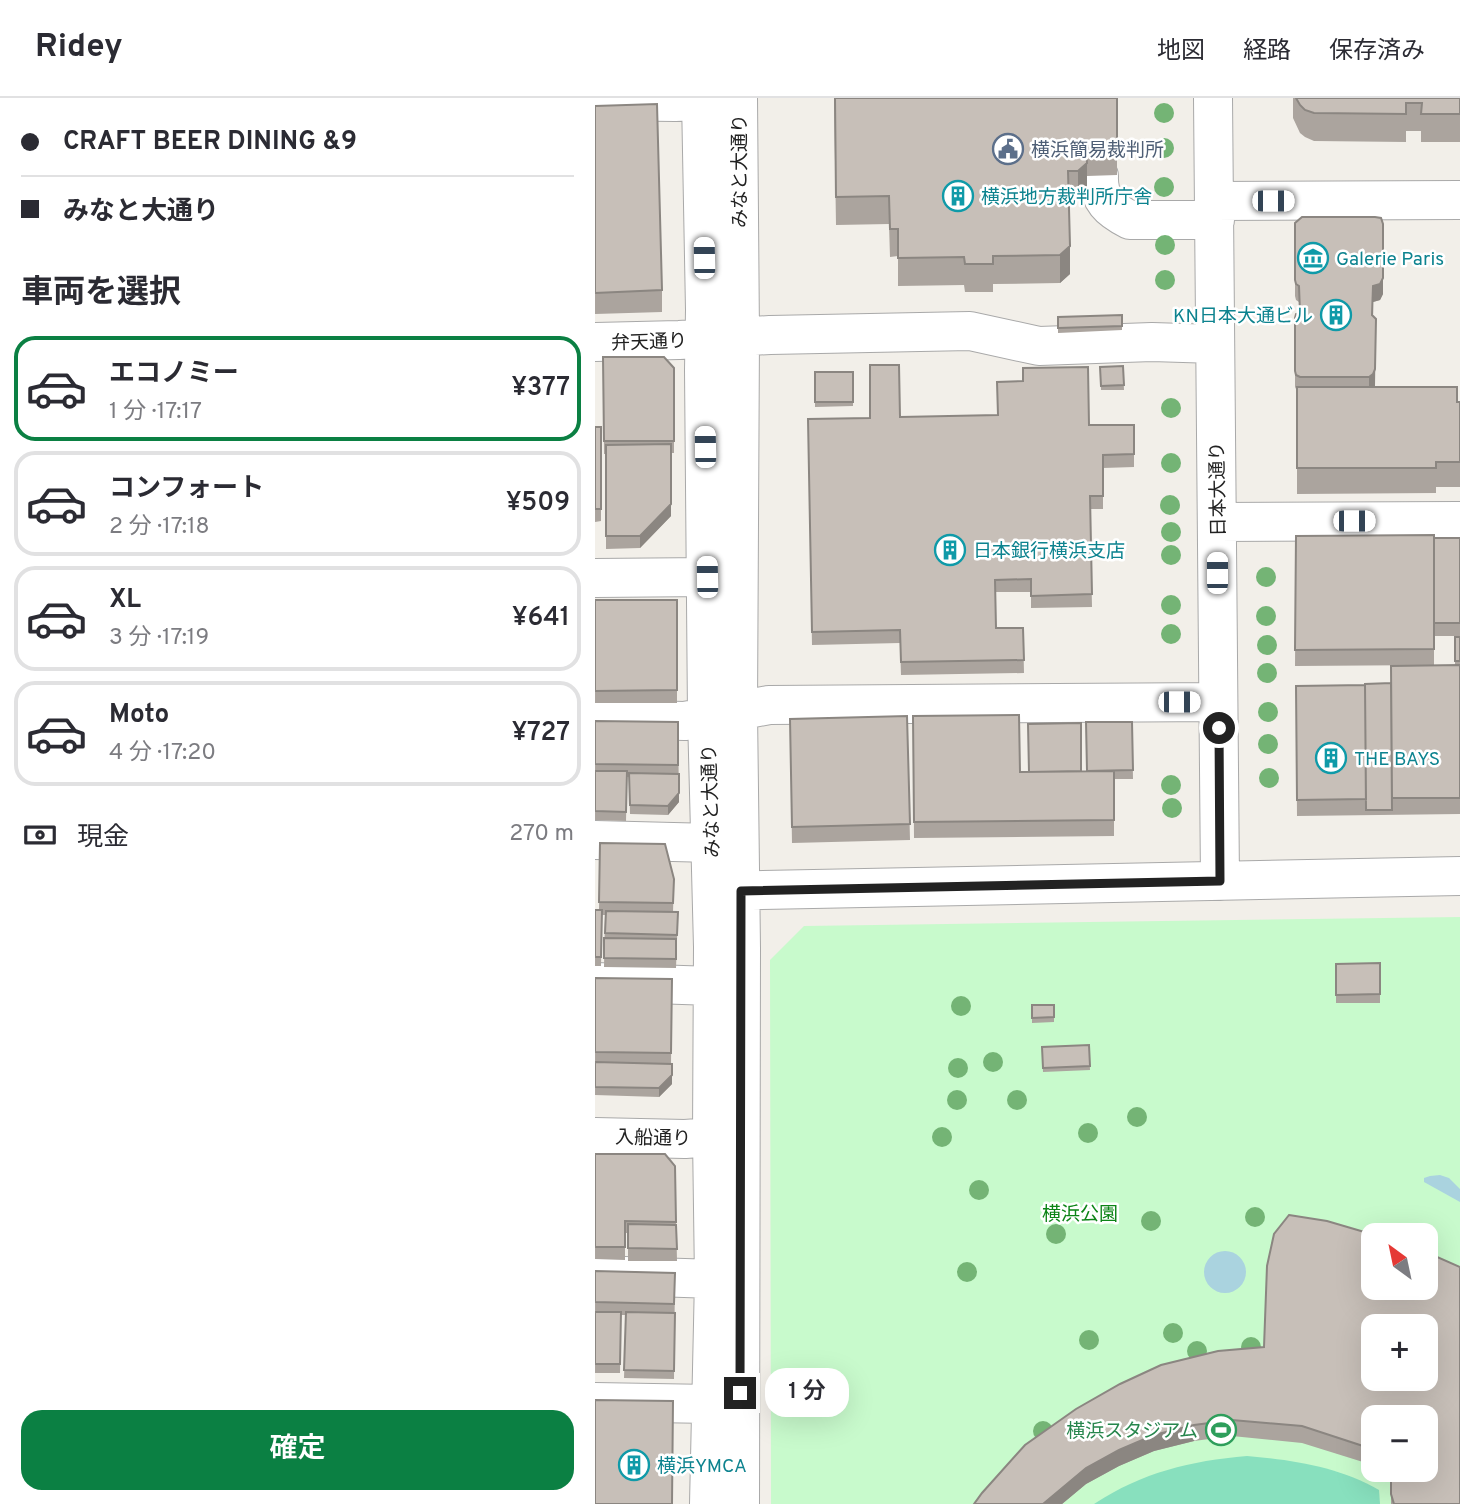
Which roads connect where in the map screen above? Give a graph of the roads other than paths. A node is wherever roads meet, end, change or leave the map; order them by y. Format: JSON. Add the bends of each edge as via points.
{"nodes":[{"id":1,"x":1213,"y":98,"type":"edge"},
{"id":2,"x":720,"y":99,"type":"edge"},
{"id":3,"x":595,"y":101,"type":"edge"},
{"id":4,"x":1098,"y":176,"type":"edge"},
{"id":5,"x":1460,"y":200,"type":"edge"},
{"id":6,"x":1214,"y":211,"type":"junction"},
{"id":7,"x":833,"y":334,"type":"junction"},
{"id":8,"x":722,"y":337,"type":"junction"},
{"id":9,"x":595,"y":342,"type":"edge"},
{"id":10,"x":1215,"y":344,"type":"junction"},
{"id":11,"x":963,"y":351,"type":"dead end"},
{"id":12,"x":1460,"y":521,"type":"edge"},
{"id":13,"x":1217,"y":522,"type":"junction"},
{"id":14,"x":707,"y":577,"type":"junction"},
{"id":15,"x":595,"y":578,"type":"edge"},
{"id":16,"x":1218,"y":702,"type":"junction"},
{"id":17,"x":723,"y":713,"type":"junction"},
{"id":18,"x":595,"y":719,"type":"edge"},
{"id":19,"x":595,"y":841,"type":"edge"},
{"id":20,"x":712,"y":843,"type":"junction"},
{"id":21,"x":1220,"y":881,"type":"junction"},
{"id":22,"x":1451,"y":889,"type":"edge"},
{"id":23,"x":727,"y":891,"type":"junction"},
{"id":24,"x":595,"y":982,"type":"edge"},
{"id":25,"x":712,"y":986,"type":"junction"},
{"id":26,"x":595,"y":1137,"type":"edge"},
{"id":27,"x":712,"y":1138,"type":"junction"},
{"id":28,"x":595,"y":1275,"type":"edge"},
{"id":29,"x":714,"y":1279,"type":"junction"},
{"id":30,"x":595,"y":1402,"type":"edge"},
{"id":31,"x":711,"y":1404,"type":"junction"},
{"id":32,"x":709,"y":1504,"type":"edge"},
{"id":33,"x":740,"y":1504,"type":"edge"}],
"edges":[{"from":1,"to":6,"type":"street","name":"日本大通り"},
{"from":2,"to":3,"type":"street"},
{"from":2,"to":8,"type":"street","name":"みなと大通り"},
{"from":4,"to":6,"type":"street","via":[[1105,202],[1130,220]]},
{"from":5,"to":6,"type":"street"},
{"from":6,"to":10,"type":"street","name":"日本大通り"},
{"from":7,"to":8,"type":"street","name":"弁天通り"},
{"from":7,"to":10,"type":"street","name":"弁天通り","via":[[970,331],[1039,346]]},
{"from":7,"to":11,"type":"street","via":[[837,350],[851,353]]},
{"from":8,"to":9,"type":"street","name":"弁天通り"},
{"from":8,"to":14,"type":"street","name":"みなと大通り"},
{"from":8,"to":17,"type":"street","name":"みなと大通り"},
{"from":10,"to":13,"type":"street","name":"日本大通り"},
{"from":12,"to":13,"type":"street"},
{"from":13,"to":16,"type":"street","name":"日本大通り"},
{"from":14,"to":15,"type":"street"},
{"from":14,"to":17,"type":"street","name":"みなと大通り"},
{"from":16,"to":17,"type":"street","via":[[769,705]]},
{"from":16,"to":21,"type":"street","name":"日本大通り"},
{"from":17,"to":18,"type":"street","via":[[685,721]]},
{"from":17,"to":20,"type":"street","name":"みなと大通り"},
{"from":17,"to":23,"type":"street","name":"みなと大通り"},
{"from":19,"to":20,"type":"street"},
{"from":20,"to":23,"type":"street","name":"みなと大通り"},
{"from":21,"to":22,"type":"street"},
{"from":21,"to":23,"type":"street"},
{"from":23,"to":25,"type":"street","name":"みなと大通り","via":[[713,947]]},
{"from":23,"to":33,"type":"street","name":"みなと大通り"},
{"from":24,"to":25,"type":"street"},
{"from":25,"to":27,"type":"street","name":"みなと大通り"},
{"from":26,"to":27,"type":"street","name":"入船通り"},
{"from":27,"to":29,"type":"street","name":"みなと大通り"},
{"from":28,"to":29,"type":"street"},
{"from":29,"to":31,"type":"street","name":"みなと大通り"},
{"from":30,"to":31,"type":"street"},
{"from":31,"to":32,"type":"street","name":"みなと大通り"}]}
